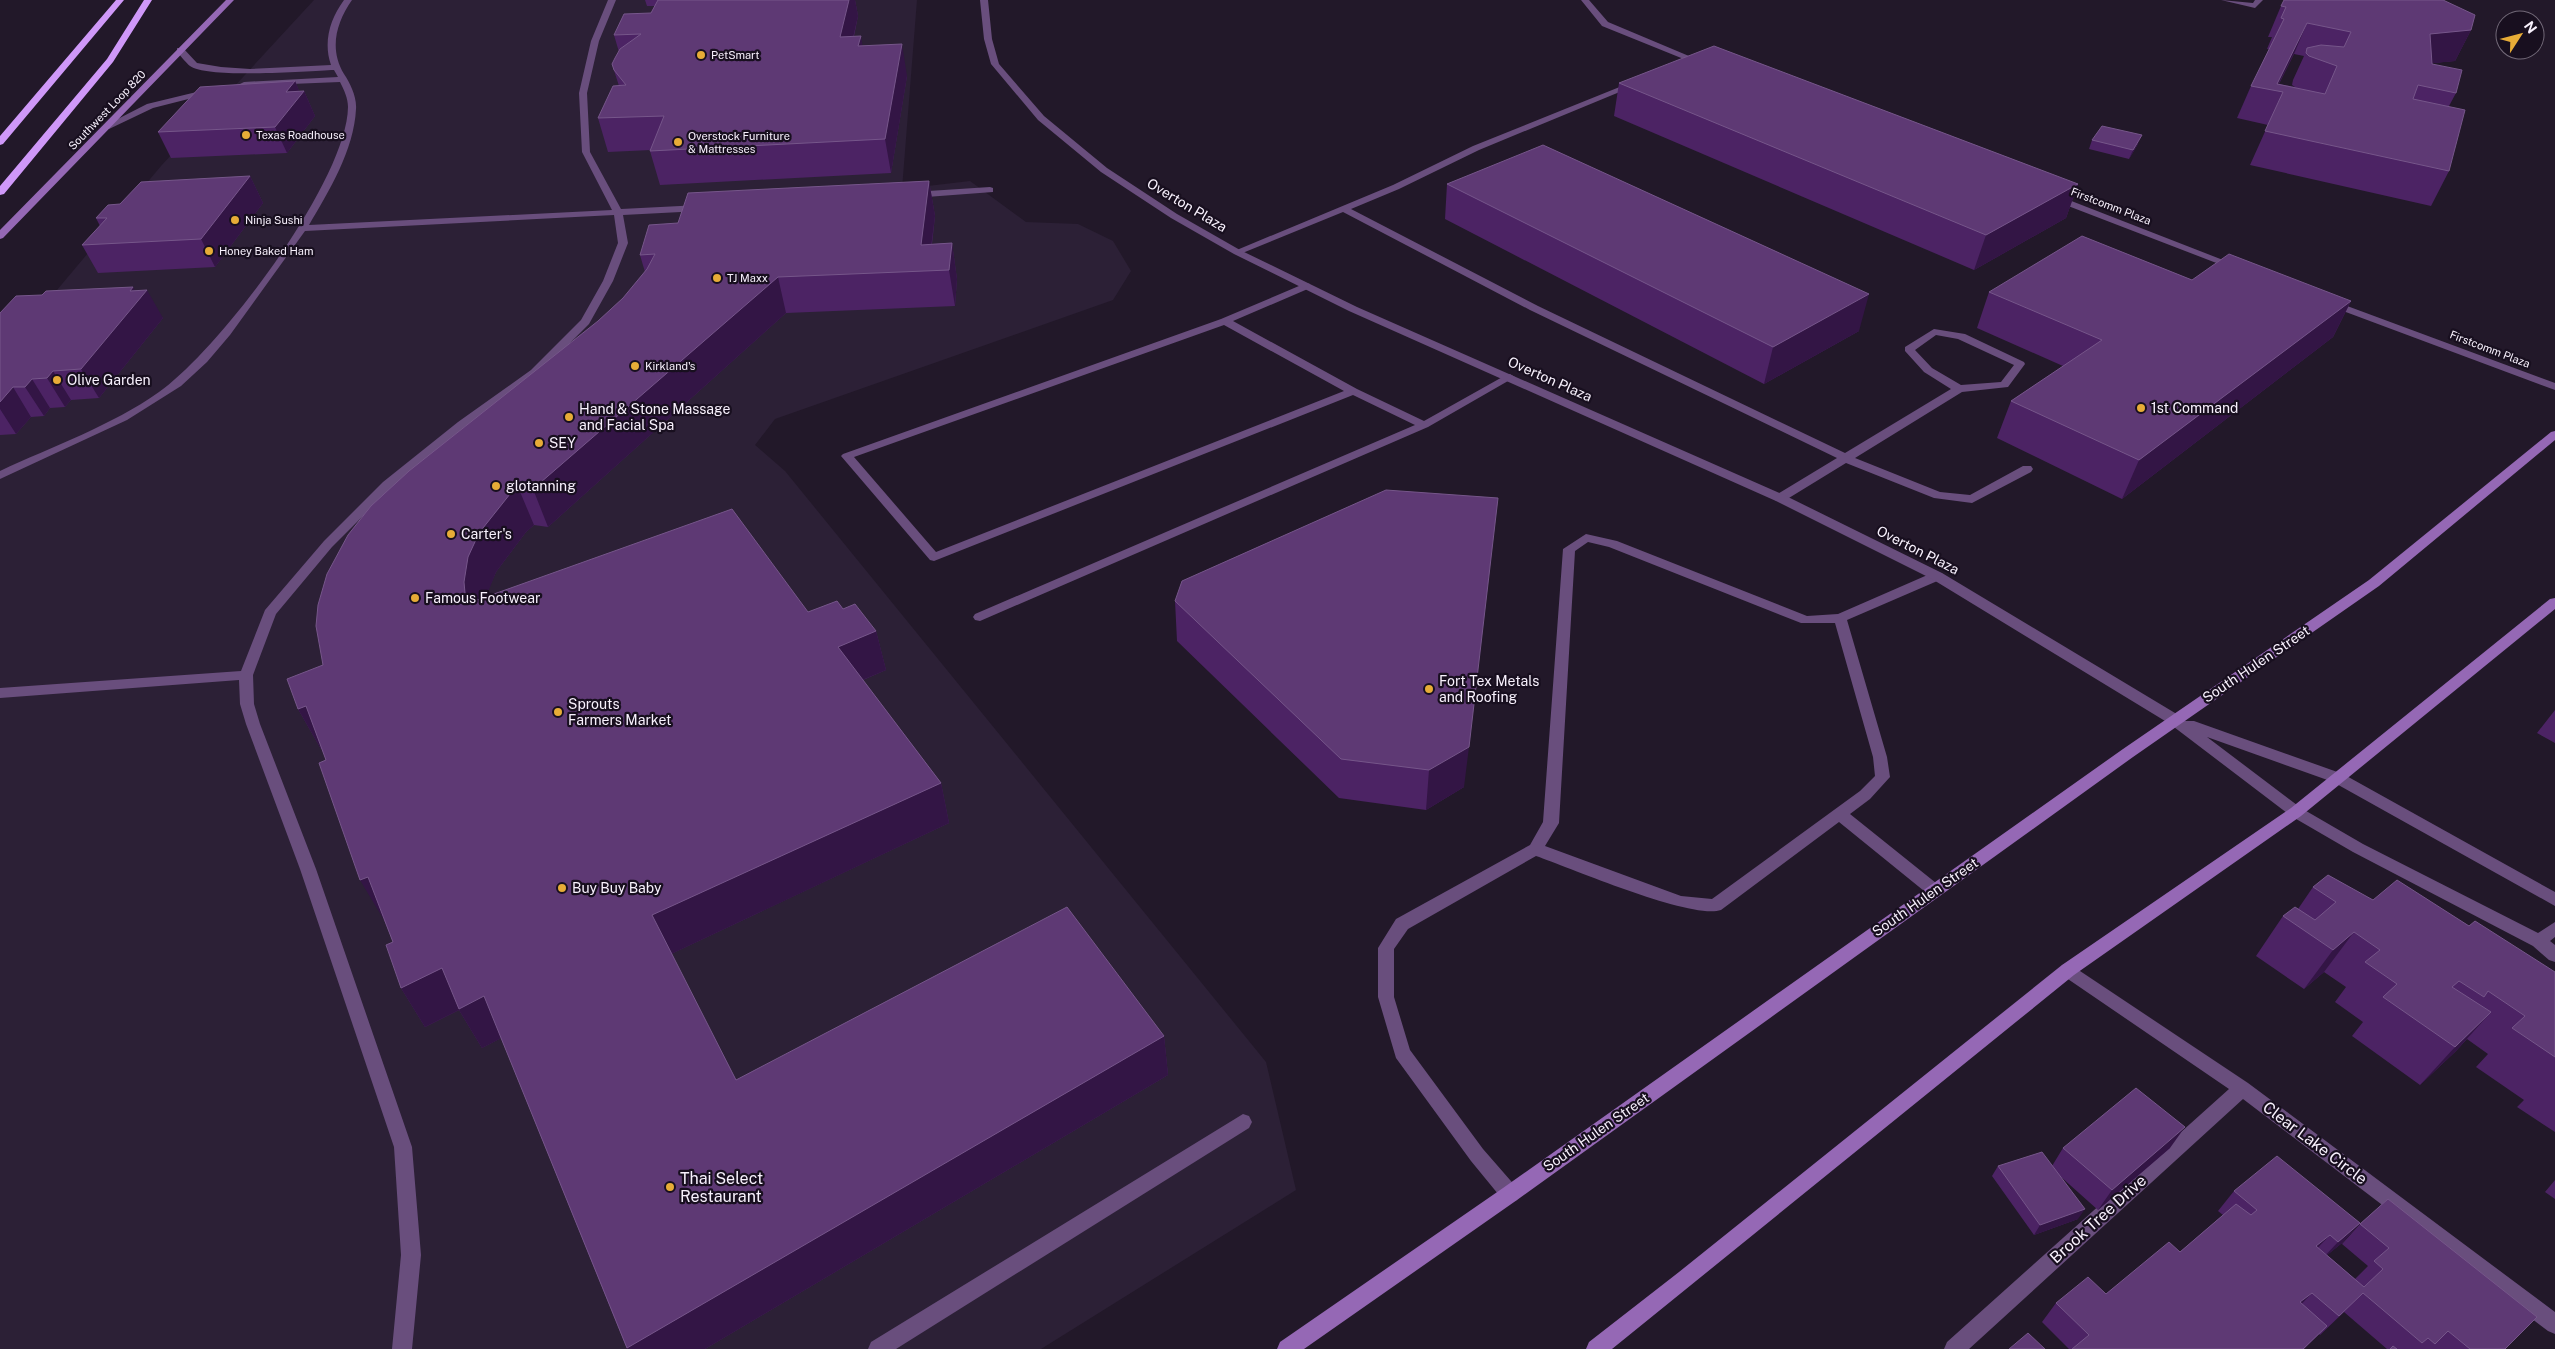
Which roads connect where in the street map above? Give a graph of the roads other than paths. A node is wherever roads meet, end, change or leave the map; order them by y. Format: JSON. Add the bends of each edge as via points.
{"nodes":[{"id":1,"x":120,"y":0,"type":"edge"},
{"id":2,"x":148,"y":0,"type":"edge"},
{"id":3,"x":230,"y":0,"type":"edge"},
{"id":4,"x":348,"y":0,"type":"edge"},
{"id":5,"x":612,"y":0,"type":"edge"},
{"id":6,"x":984,"y":0,"type":"edge"},
{"id":7,"x":1585,"y":0,"type":"edge"},
{"id":8,"x":2225,"y":0,"type":"edge"},
{"id":9,"x":2257,"y":3,"type":"edge"},
{"id":10,"x":180,"y":50,"type":"junction"},
{"id":11,"x":1693,"y":60,"type":"junction"},
{"id":12,"x":336,"y":67,"type":"junction"},
{"id":13,"x":1676,"y":67,"type":"edge"},
{"id":14,"x":1712,"y":67,"type":"edge"},
{"id":15,"x":344,"y":79,"type":"junction"},
{"id":16,"x":1643,"y":81,"type":"edge"},
{"id":17,"x":236,"y":86,"type":"edge"},
{"id":18,"x":218,"y":89,"type":"edge"},
{"id":19,"x":106,"y":127,"type":"junction"},
{"id":20,"x":0,"y":142,"type":"edge"},
{"id":21,"x":990,"y":190,"type":"dead end"},
{"id":22,"x":0,"y":192,"type":"edge"},
{"id":23,"x":2039,"y":192,"type":"edge"},
{"id":24,"x":902,"y":196,"type":"edge"},
{"id":25,"x":706,"y":208,"type":"edge"},
{"id":26,"x":1344,"y":210,"type":"junction"},
{"id":27,"x":618,"y":213,"type":"junction"},
{"id":28,"x":303,"y":228,"type":"junction"},
{"id":29,"x":0,"y":236,"type":"edge"},
{"id":30,"x":1237,"y":252,"type":"junction"},
{"id":31,"x":2242,"y":269,"type":"edge"},
{"id":32,"x":1306,"y":286,"type":"junction"},
{"id":33,"x":2325,"y":300,"type":"edge"},
{"id":34,"x":1225,"y":321,"type":"junction"},
{"id":35,"x":1510,"y":377,"type":"junction"},
{"id":36,"x":2555,"y":387,"type":"edge"},
{"id":37,"x":1959,"y":389,"type":"junction"},
{"id":38,"x":1353,"y":391,"type":"junction"},
{"id":39,"x":1424,"y":425,"type":"junction"},
{"id":40,"x":2555,"y":434,"type":"edge"},
{"id":41,"x":1845,"y":458,"type":"junction"},
{"id":42,"x":2026,"y":468,"type":"dead end"},
{"id":43,"x":0,"y":475,"type":"edge"},
{"id":44,"x":1780,"y":498,"type":"junction"},
{"id":45,"x":1937,"y":576,"type":"junction"},
{"id":46,"x":2555,"y":602,"type":"edge"},
{"id":47,"x":980,"y":618,"type":"dead end"},
{"id":48,"x":1840,"y":618,"type":"junction"},
{"id":49,"x":246,"y":675,"type":"junction"},
{"id":50,"x":0,"y":693,"type":"edge"},
{"id":51,"x":2175,"y":720,"type":"junction"},
{"id":52,"x":2338,"y":778,"type":"junction"},
{"id":53,"x":2296,"y":812,"type":"junction"},
{"id":54,"x":1839,"y":814,"type":"junction"},
{"id":55,"x":1535,"y":849,"type":"junction"},
{"id":56,"x":1935,"y":891,"type":"junction"},
{"id":57,"x":2555,"y":900,"type":"edge"},
{"id":58,"x":2555,"y":928,"type":"edge"},
{"id":59,"x":2540,"y":942,"type":"junction"},
{"id":60,"x":2555,"y":955,"type":"edge"},
{"id":61,"x":2068,"y":970,"type":"junction"},
{"id":62,"x":2242,"y":1088,"type":"junction"},
{"id":63,"x":1243,"y":1122,"type":"dead end"},
{"id":64,"x":1510,"y":1194,"type":"junction"},
{"id":65,"x":2555,"y":1324,"type":"edge"},
{"id":66,"x":402,"y":1349,"type":"edge"},
{"id":67,"x":878,"y":1349,"type":"edge"},
{"id":68,"x":1287,"y":1349,"type":"edge"},
{"id":69,"x":1596,"y":1349,"type":"edge"},
{"id":70,"x":1954,"y":1349,"type":"edge"}],
"edges":[{"from":1,"to":20,"type":"highway"},
{"from":2,"to":22,"type":"highway","via":[[104,67]]},
{"from":3,"to":10,"type":"main road","name":"Southwest Loop 820"},
{"from":4,"to":12,"type":"street","via":[[333,29],[331,54]]},
{"from":5,"to":27,"type":"street","via":[[595,41],[583,93],[586,152]]},
{"from":6,"to":30,"type":"street","name":"Overton Plaza","via":[[988,39],[995,64],[1041,118],[1104,170]]},
{"from":7,"to":11,"type":"street","via":[[1605,24]]},
{"from":8,"to":9,"type":"street"},
{"from":10,"to":12,"type":"street","via":[[194,65],[221,69],[250,71]]},
{"from":10,"to":19,"type":"main road","name":"Southwest Loop 820"},
{"from":11,"to":13,"type":"street"},
{"from":11,"to":14,"type":"street"},
{"from":12,"to":15,"type":"street"},
{"from":15,"to":17,"type":"street"},
{"from":15,"to":28,"type":"street","via":[[353,105],[348,133],[322,196]]},
{"from":16,"to":26,"type":"street","via":[[1476,148]]},
{"from":18,"to":19,"type":"street","via":[[150,106]]},
{"from":19,"to":29,"type":"main road","name":"Southwest Loop 820"},
{"from":21,"to":24,"type":"street"},
{"from":23,"to":31,"type":"street","name":"Firstcomm Plaza"},
{"from":25,"to":27,"type":"street"},
{"from":26,"to":30,"type":"street"},
{"from":26,"to":41,"type":"street","via":[[1534,308]]},
{"from":27,"to":28,"type":"street"},
{"from":27,"to":49,"type":"street","via":[[623,243],[586,322],[535,372],[462,424],[386,485],[335,537],[270,613]]},
{"from":28,"to":43,"type":"street","via":[[220,344],[194,369],[163,394],[117,422]]},
{"from":30,"to":32,"type":"street","name":"Overton Plaza"},
{"from":32,"to":34,"type":"street"},
{"from":32,"to":35,"type":"street","name":"Overton Plaza"},
{"from":33,"to":36,"type":"street","name":"Firstcomm Plaza"},
{"from":34,"to":38,"type":"street"},
{"from":34,"to":38,"type":"street","via":[[847,456],[934,557]]},
{"from":35,"to":39,"type":"lane"},
{"from":35,"to":44,"type":"street","name":"Overton Plaza"},
{"from":37,"to":37,"type":"street","via":[[2004,386],[2020,364],[1961,336],[1934,332],[1909,349],[1928,370]]},
{"from":37,"to":41,"type":"street"},
{"from":38,"to":39,"type":"street"},
{"from":39,"to":47,"type":"street"},
{"from":40,"to":51,"type":"main road","name":"South Hulen Street","via":[[2374,583]]},
{"from":41,"to":42,"type":"street","via":[[1938,495],[1972,500]]},
{"from":41,"to":44,"type":"street"},
{"from":44,"to":45,"type":"street","name":"Overton Plaza"},
{"from":45,"to":48,"type":"street"},
{"from":45,"to":51,"type":"street","name":"Overton Plaza"},
{"from":46,"to":52,"type":"main road"},
{"from":48,"to":54,"type":"street","via":[[1883,777],[1866,795]]},
{"from":48,"to":55,"type":"street","via":[[1806,620],[1613,544],[1586,538],[1568,549],[1551,823]]},
{"from":49,"to":50,"type":"street"},
{"from":49,"to":66,"type":"street","via":[[247,704],[253,724],[308,869],[403,1147],[411,1255]]},
{"from":51,"to":52,"type":"street"},
{"from":51,"to":53,"type":"street"},
{"from":51,"to":56,"type":"main road","name":"South Hulen Street"},
{"from":52,"to":53,"type":"main road"},
{"from":52,"to":57,"type":"street"},
{"from":53,"to":59,"type":"street","via":[[2358,848]]},
{"from":53,"to":61,"type":"main road"},
{"from":54,"to":55,"type":"street","via":[[1716,906],[1680,902]]},
{"from":54,"to":56,"type":"street"},
{"from":55,"to":64,"type":"street","via":[[1402,924],[1386,948],[1386,997],[1402,1053]]},
{"from":56,"to":64,"type":"main road","name":"South Hulen Street"},
{"from":58,"to":59,"type":"street"},
{"from":59,"to":60,"type":"street"},
{"from":61,"to":62,"type":"street","name":"Clear Lake Circle"},
{"from":61,"to":69,"type":"main road"},
{"from":62,"to":65,"type":"street","name":"Clear Lake Circle"},
{"from":62,"to":70,"type":"street","name":"Brook Tree Drive"},
{"from":63,"to":67,"type":"street"},
{"from":64,"to":68,"type":"main road","name":"South Hulen Street"}]}
